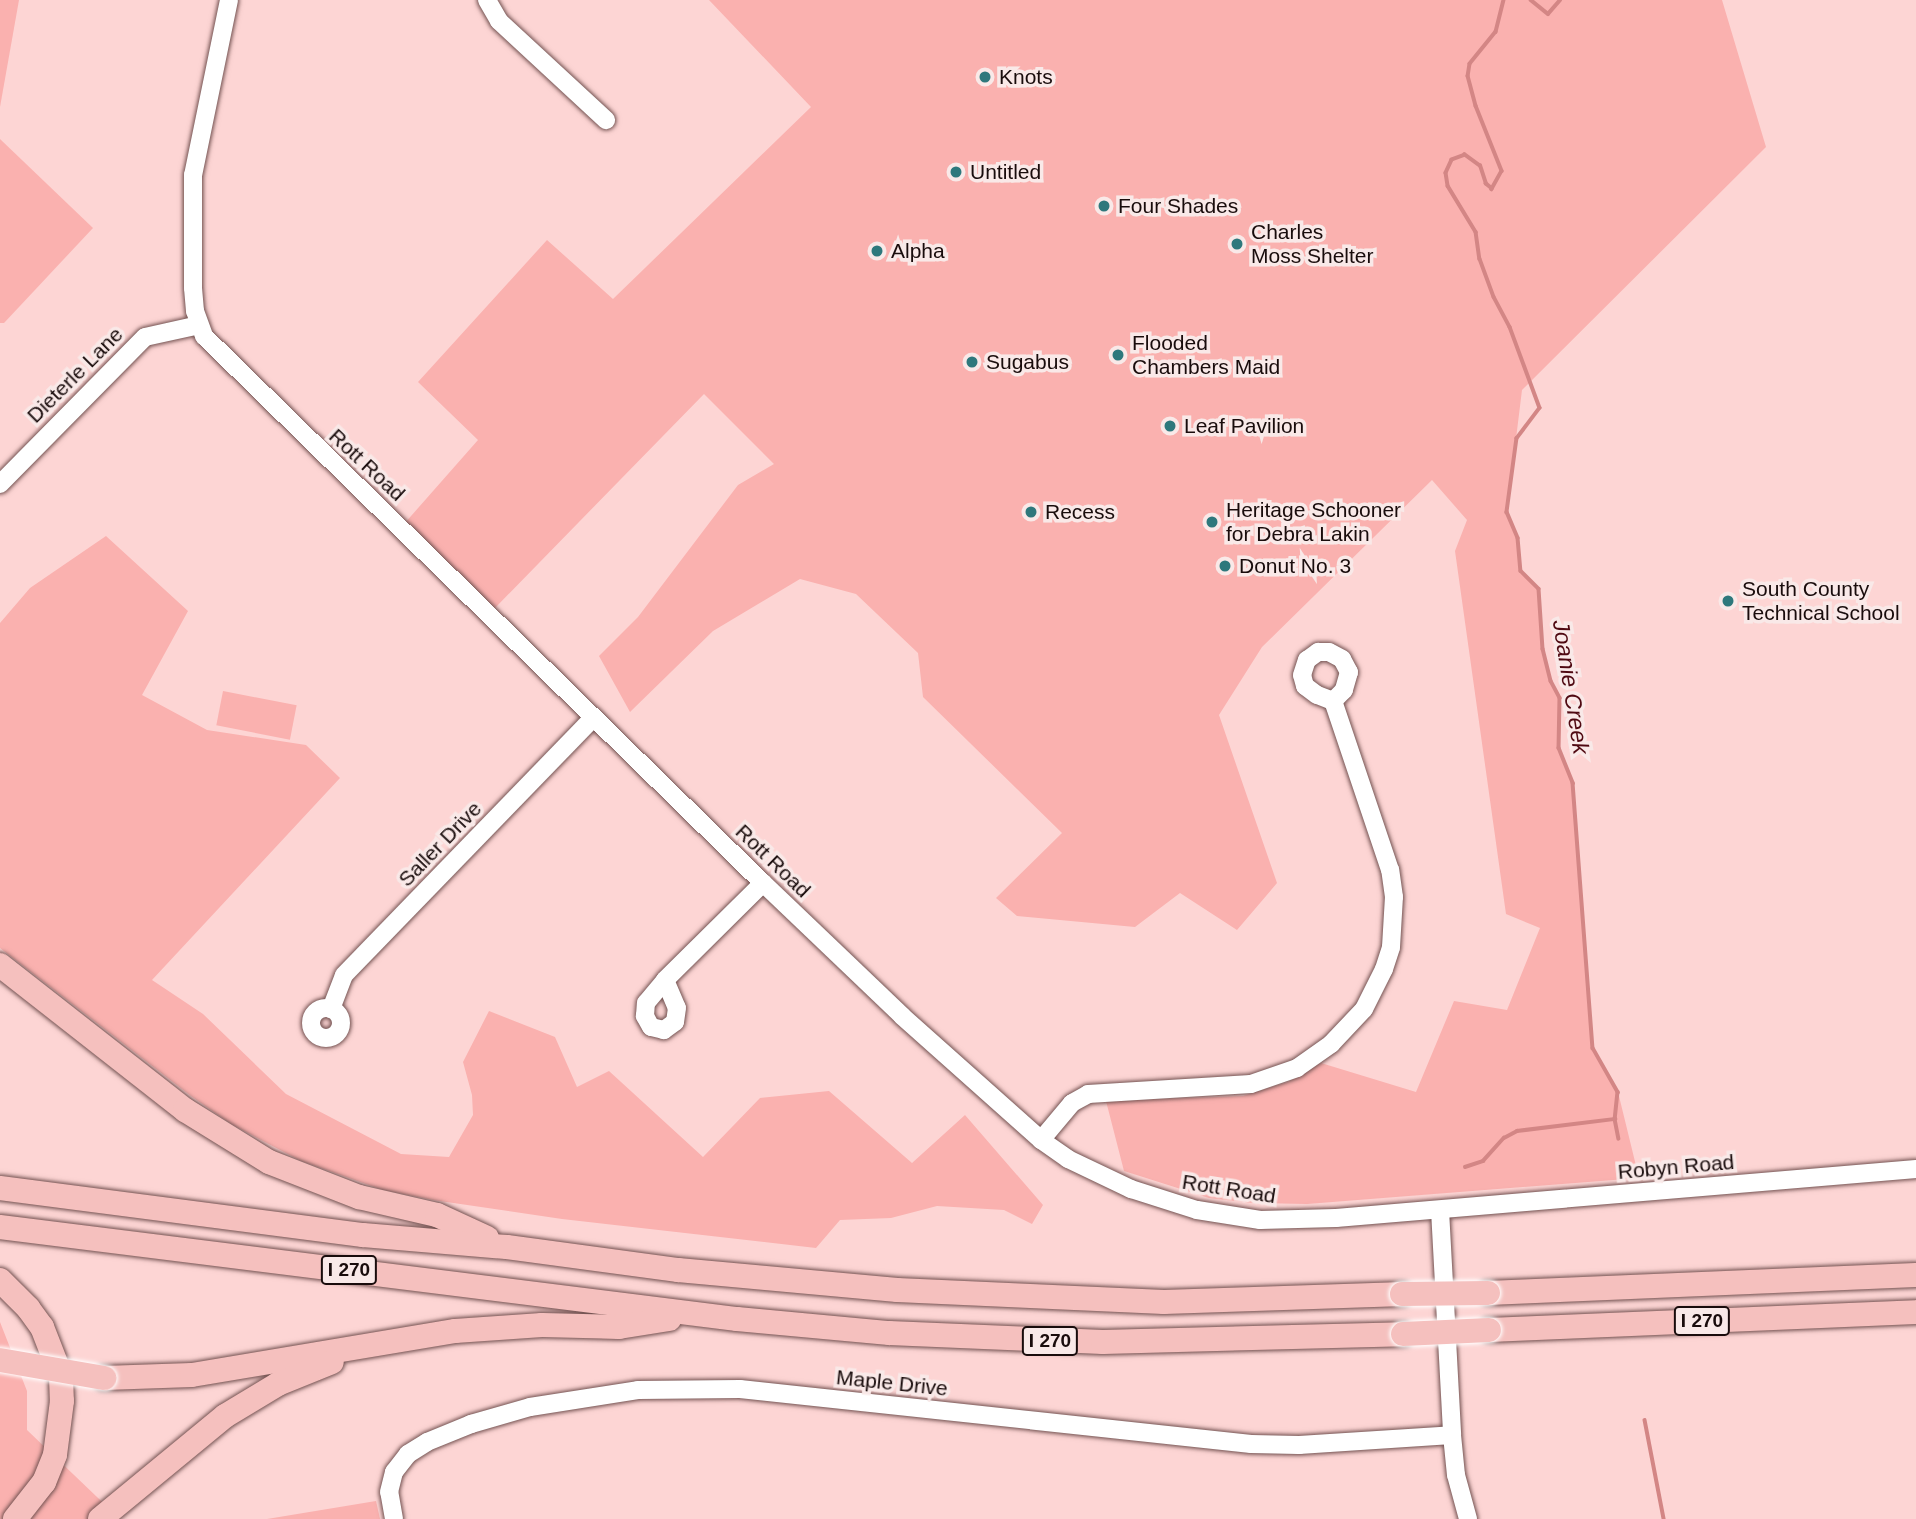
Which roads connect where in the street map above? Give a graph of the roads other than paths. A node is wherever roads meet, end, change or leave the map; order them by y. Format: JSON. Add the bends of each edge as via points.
{"nodes":[{"id":1,"x":229,"y":0,"type":"edge"},
{"id":2,"x":486,"y":0,"type":"edge"},
{"id":3,"x":606,"y":120,"type":"dead end"},
{"id":4,"x":199,"y":325,"type":"junction"},
{"id":5,"x":0,"y":484,"type":"edge"},
{"id":6,"x":1333,"y":701,"type":"dead end"},
{"id":7,"x":592,"y":719,"type":"junction"},
{"id":8,"x":763,"y":883,"type":"junction"},
{"id":9,"x":0,"y":965,"type":"edge"},
{"id":10,"x":666,"y":980,"type":"dead end"},
{"id":11,"x":331,"y":1009,"type":"dead end"},
{"id":12,"x":1041,"y":1140,"type":"junction"},
{"id":13,"x":1916,"y":1169,"type":"edge"},
{"id":14,"x":0,"y":1188,"type":"edge"},
{"id":15,"x":1440,"y":1210,"type":"junction"},
{"id":16,"x":0,"y":1227,"type":"edge"},
{"id":17,"x":507,"y":1247,"type":"junction"},
{"id":18,"x":1916,"y":1275,"type":"edge"},
{"id":19,"x":0,"y":1280,"type":"edge"},
{"id":20,"x":1916,"y":1312,"type":"edge"},
{"id":21,"x":697,"y":1314,"type":"junction"},
{"id":22,"x":369,"y":1347,"type":"junction"},
{"id":23,"x":0,"y":1360,"type":"edge"},
{"id":24,"x":1452,"y":1435,"type":"junction"},
{"id":25,"x":15,"y":1519,"type":"edge"},
{"id":26,"x":100,"y":1519,"type":"edge"},
{"id":27,"x":394,"y":1519,"type":"edge"},
{"id":28,"x":1468,"y":1519,"type":"edge"}],
"edges":[{"from":1,"to":4,"type":"street","name":"Rott Road","via":[[193,175],[193,288]]},
{"from":2,"to":3,"type":"street","via":[[499,21]]},
{"from":4,"to":5,"type":"street","name":"Dieterle Lane","via":[[145,337]]},
{"from":4,"to":7,"type":"street","name":"Rott Road","via":[[215,350]]},
{"from":6,"to":12,"type":"street","via":[[1390,870],[1394,897],[1388,958],[1364,1009],[1331,1044],[1297,1068],[1238,1086],[1088,1094],[1072,1103]]},
{"from":7,"to":8,"type":"street","name":"Rott Road"},
{"from":7,"to":11,"type":"street","name":"Saller Drive","via":[[344,975]]},
{"from":8,"to":10,"type":"street"},
{"from":8,"to":12,"type":"street","name":"Rott Road"},
{"from":9,"to":17,"type":"highway","via":[[186,1110],[269,1161],[359,1197],[437,1215]]},
{"from":12,"to":15,"type":"street","name":"Rott Road","via":[[1131,1189],[1228,1216],[1296,1221]]},
{"from":13,"to":15,"type":"street","name":"Robyn Road"},
{"from":14,"to":17,"type":"highway","number":"I 270","via":[[363,1235]]},
{"from":15,"to":24,"type":"street"},
{"from":16,"to":21,"type":"highway","number":"I 270"},
{"from":17,"to":18,"type":"highway","number":"I 270","bridge":true,"via":[[691,1271],[972,1295],[1164,1302]]},
{"from":19,"to":25,"type":"highway","via":[[42,1327],[61,1376],[55,1455],[37,1492]]},
{"from":20,"to":21,"type":"highway","number":"I 270","bridge":true,"via":[[1188,1342],[889,1333]]},
{"from":21,"to":22,"type":"highway","via":[[619,1328],[542,1325],[455,1331]]},
{"from":22,"to":23,"type":"highway","bridge":true,"via":[[192,1376],[104,1378]]},
{"from":22,"to":26,"type":"highway","via":[[251,1399],[198,1435]]},
{"from":24,"to":27,"type":"street","name":"Maple Drive","via":[[1251,1444],[740,1389],[638,1390],[530,1407],[427,1441],[408,1454],[394,1472],[389,1492]]},
{"from":24,"to":28,"type":"street","via":[[1456,1475]]}]}
